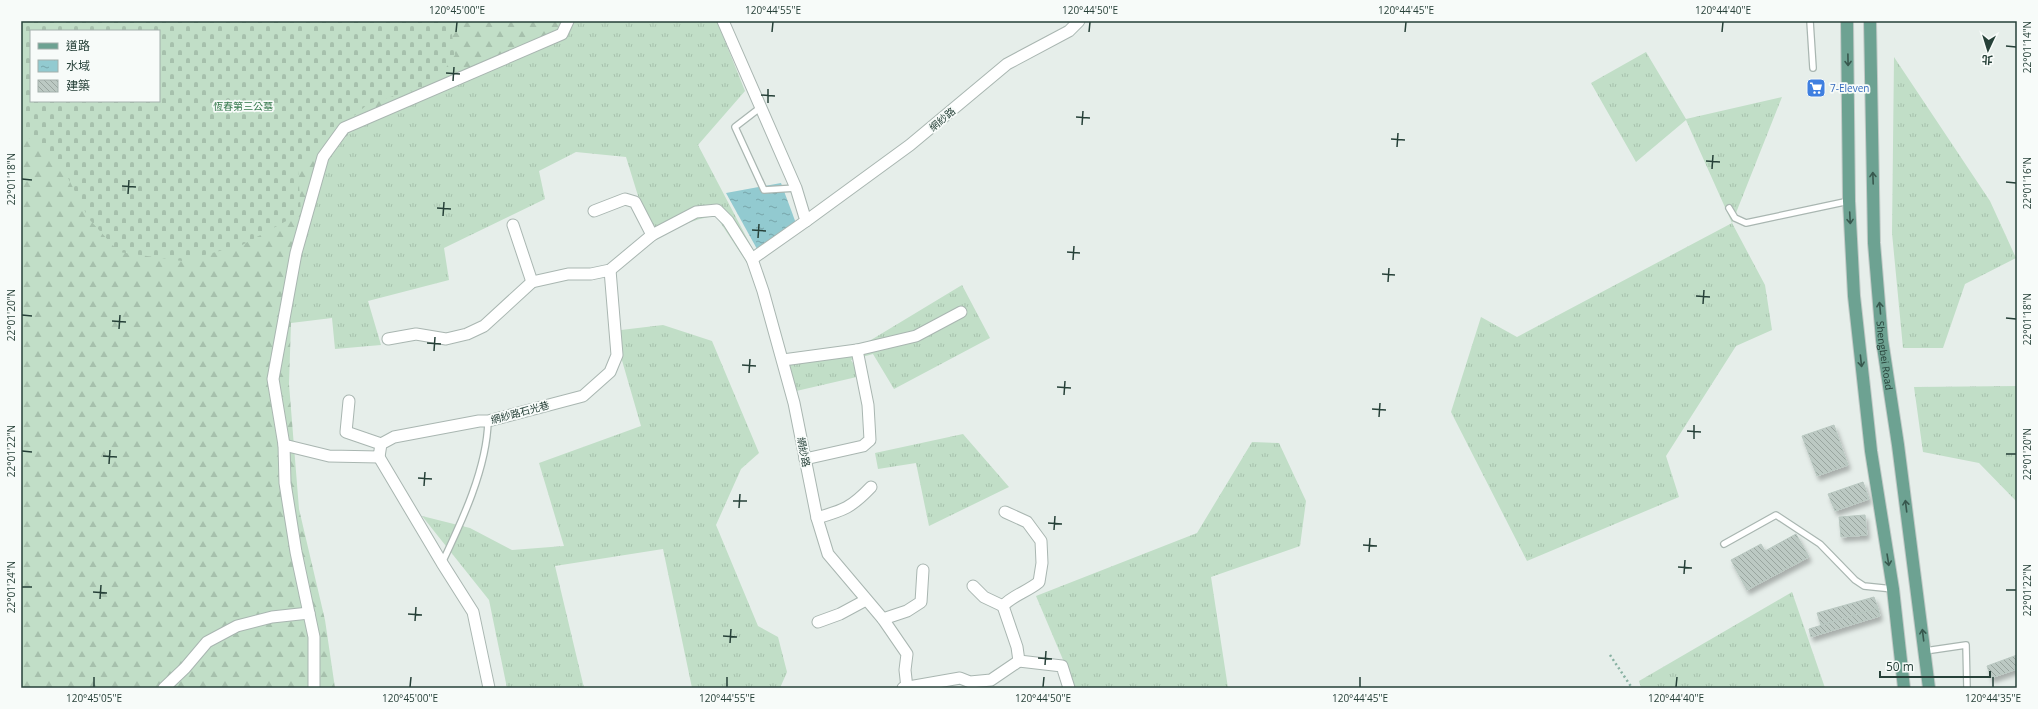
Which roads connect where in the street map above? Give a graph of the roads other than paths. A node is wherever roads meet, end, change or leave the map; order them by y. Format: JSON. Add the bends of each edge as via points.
{"nodes":[{"id":1,"x":568,"y":21,"type":"edge"},
{"id":2,"x":723,"y":21,"type":"edge"},
{"id":3,"x":1079,"y":21,"type":"edge"},
{"id":4,"x":1810,"y":21,"type":"edge"},
{"id":5,"x":1847,"y":21,"type":"edge"},
{"id":6,"x":1870,"y":21,"type":"edge"},
{"id":7,"x":1812,"y":68,"type":"dead end"},
{"id":8,"x":761,"y":107,"type":"junction"},
{"id":9,"x":796,"y":188,"type":"junction"},
{"id":10,"x":1849,"y":201,"type":"junction"},
{"id":11,"x":1729,"y":208,"type":"dead end"},
{"id":12,"x":594,"y":211,"type":"dead end"},
{"id":13,"x":806,"y":221,"type":"junction"},
{"id":14,"x":513,"y":225,"type":"dead end"},
{"id":15,"x":652,"y":235,"type":"junction"},
{"id":16,"x":752,"y":259,"type":"junction"},
{"id":17,"x":610,"y":270,"type":"junction"},
{"id":18,"x":532,"y":282,"type":"junction"},
{"id":19,"x":961,"y":312,"type":"dead end"},
{"id":20,"x":388,"y":339,"type":"dead end"},
{"id":21,"x":857,"y":350,"type":"junction"},
{"id":22,"x":783,"y":360,"type":"junction"},
{"id":23,"x":349,"y":401,"type":"dead end"},
{"id":24,"x":488,"y":421,"type":"junction"},
{"id":25,"x":381,"y":444,"type":"junction"},
{"id":26,"x":284,"y":445,"type":"junction"},
{"id":27,"x":379,"y":457,"type":"junction"},
{"id":28,"x":805,"y":459,"type":"junction"},
{"id":29,"x":871,"y":486,"type":"dead end"},
{"id":30,"x":1005,"y":512,"type":"dead end"},
{"id":31,"x":817,"y":518,"type":"junction"},
{"id":32,"x":1724,"y":544,"type":"dead end"},
{"id":33,"x":442,"y":563,"type":"junction"},
{"id":34,"x":923,"y":570,"type":"dead end"},
{"id":35,"x":972,"y":586,"type":"dead end"},
{"id":36,"x":1893,"y":589,"type":"junction"},
{"id":37,"x":866,"y":600,"type":"junction"},
{"id":38,"x":1003,"y":606,"type":"junction"},
{"id":39,"x":309,"y":613,"type":"junction"},
{"id":40,"x":883,"y":619,"type":"junction"},
{"id":41,"x":818,"y":622,"type":"dead end"},
{"id":42,"x":1925,"y":651,"type":"junction"},
{"id":43,"x":1019,"y":661,"type":"junction"},
{"id":44,"x":164,"y":688,"type":"edge"},
{"id":45,"x":314,"y":688,"type":"edge"},
{"id":46,"x":489,"y":688,"type":"edge"},
{"id":47,"x":905,"y":688,"type":"edge"},
{"id":48,"x":1069,"y":688,"type":"edge"},
{"id":49,"x":1904,"y":688,"type":"edge"},
{"id":50,"x":1929,"y":688,"type":"edge"},
{"id":51,"x":1967,"y":688,"type":"edge"}],
"edges":[{"from":1,"to":26,"type":"street","via":[[562,34],[344,128],[323,157],[296,253],[274,380]]},
{"from":2,"to":8,"type":"street"},
{"from":3,"to":13,"type":"street","name":"網紗路","via":[[1069,31],[1008,64],[910,145]]},
{"from":4,"to":7,"type":"lane"},
{"from":5,"to":10,"type":"main road","one_way":true},
{"from":42,"to":6,"type":"main road","name":"Shengbei Road","one_way":true,"via":[[1882,332],[1874,243]]},
{"from":8,"to":9,"type":"street"},
{"from":8,"to":9,"type":"lane","via":[[735,127],[764,190]]},
{"from":9,"to":13,"type":"street"},
{"from":10,"to":11,"type":"lane","via":[[1746,223],[1735,218]]},
{"from":10,"to":36,"type":"main road","one_way":true,"via":[[1854,296],[1871,451]]},
{"from":12,"to":15,"type":"street","via":[[625,198],[635,202]]},
{"from":13,"to":16,"type":"street","name":"網紗路"},
{"from":14,"to":18,"type":"street"},
{"from":15,"to":16,"type":"street","via":[[696,212],[716,210],[728,221]]},
{"from":15,"to":17,"type":"street"},
{"from":16,"to":22,"type":"street","name":"網紗路"},
{"from":17,"to":18,"type":"street","via":[[591,274],[568,274]]},
{"from":17,"to":24,"type":"street","name":"網紗路石光巷","via":[[618,355],[610,372],[583,396]]},
{"from":18,"to":20,"type":"street","via":[[484,326],[467,334],[446,340],[416,334]]},
{"from":19,"to":21,"type":"street","via":[[916,336]]},
{"from":21,"to":22,"type":"street"},
{"from":21,"to":28,"type":"street","via":[[868,405],[870,440],[863,446]]},
{"from":22,"to":28,"type":"street","name":"網紗路"},
{"from":23,"to":25,"type":"street","via":[[346,432]]},
{"from":24,"to":25,"type":"street","name":"網紗路石光巷","via":[[394,437]]},
{"from":24,"to":33,"type":"lane","via":[[488,436],[469,506]]},
{"from":25,"to":27,"type":"street"},
{"from":26,"to":27,"type":"street","via":[[329,456]]},
{"from":26,"to":39,"type":"street","via":[[285,483]]},
{"from":27,"to":33,"type":"street"},
{"from":28,"to":31,"type":"street","name":"網紗路"},
{"from":29,"to":31,"type":"street","via":[[856,503]]},
{"from":30,"to":38,"type":"street","via":[[1026,522],[1041,541],[1042,563],[1039,582],[1027,592],[1011,598]]},
{"from":31,"to":37,"type":"street","name":"網紗路","via":[[828,554]]},
{"from":32,"to":36,"type":"lane","via":[[1776,515],[1820,544],[1864,586]]},
{"from":33,"to":46,"type":"street","via":[[473,612]]},
{"from":34,"to":40,"type":"street","via":[[921,602],[907,611]]},
{"from":35,"to":38,"type":"street","via":[[984,597]]},
{"from":36,"to":49,"type":"main road"},
{"from":37,"to":40,"type":"street","name":"網紗路"},
{"from":37,"to":41,"type":"street"},
{"from":38,"to":43,"type":"street"},
{"from":39,"to":44,"type":"street","via":[[272,617],[237,626],[208,642]]},
{"from":39,"to":45,"type":"street","via":[[314,637]]},
{"from":40,"to":47,"type":"street","name":"網紗路","via":[[907,654]]},
{"from":42,"to":50,"type":"main road","name":"Shengbei Road"},
{"from":42,"to":51,"type":"lane","via":[[1966,646]]},
{"from":43,"to":47,"type":"street","via":[[991,680],[970,682],[960,678]]},
{"from":43,"to":48,"type":"street","via":[[1062,666]]}]}
